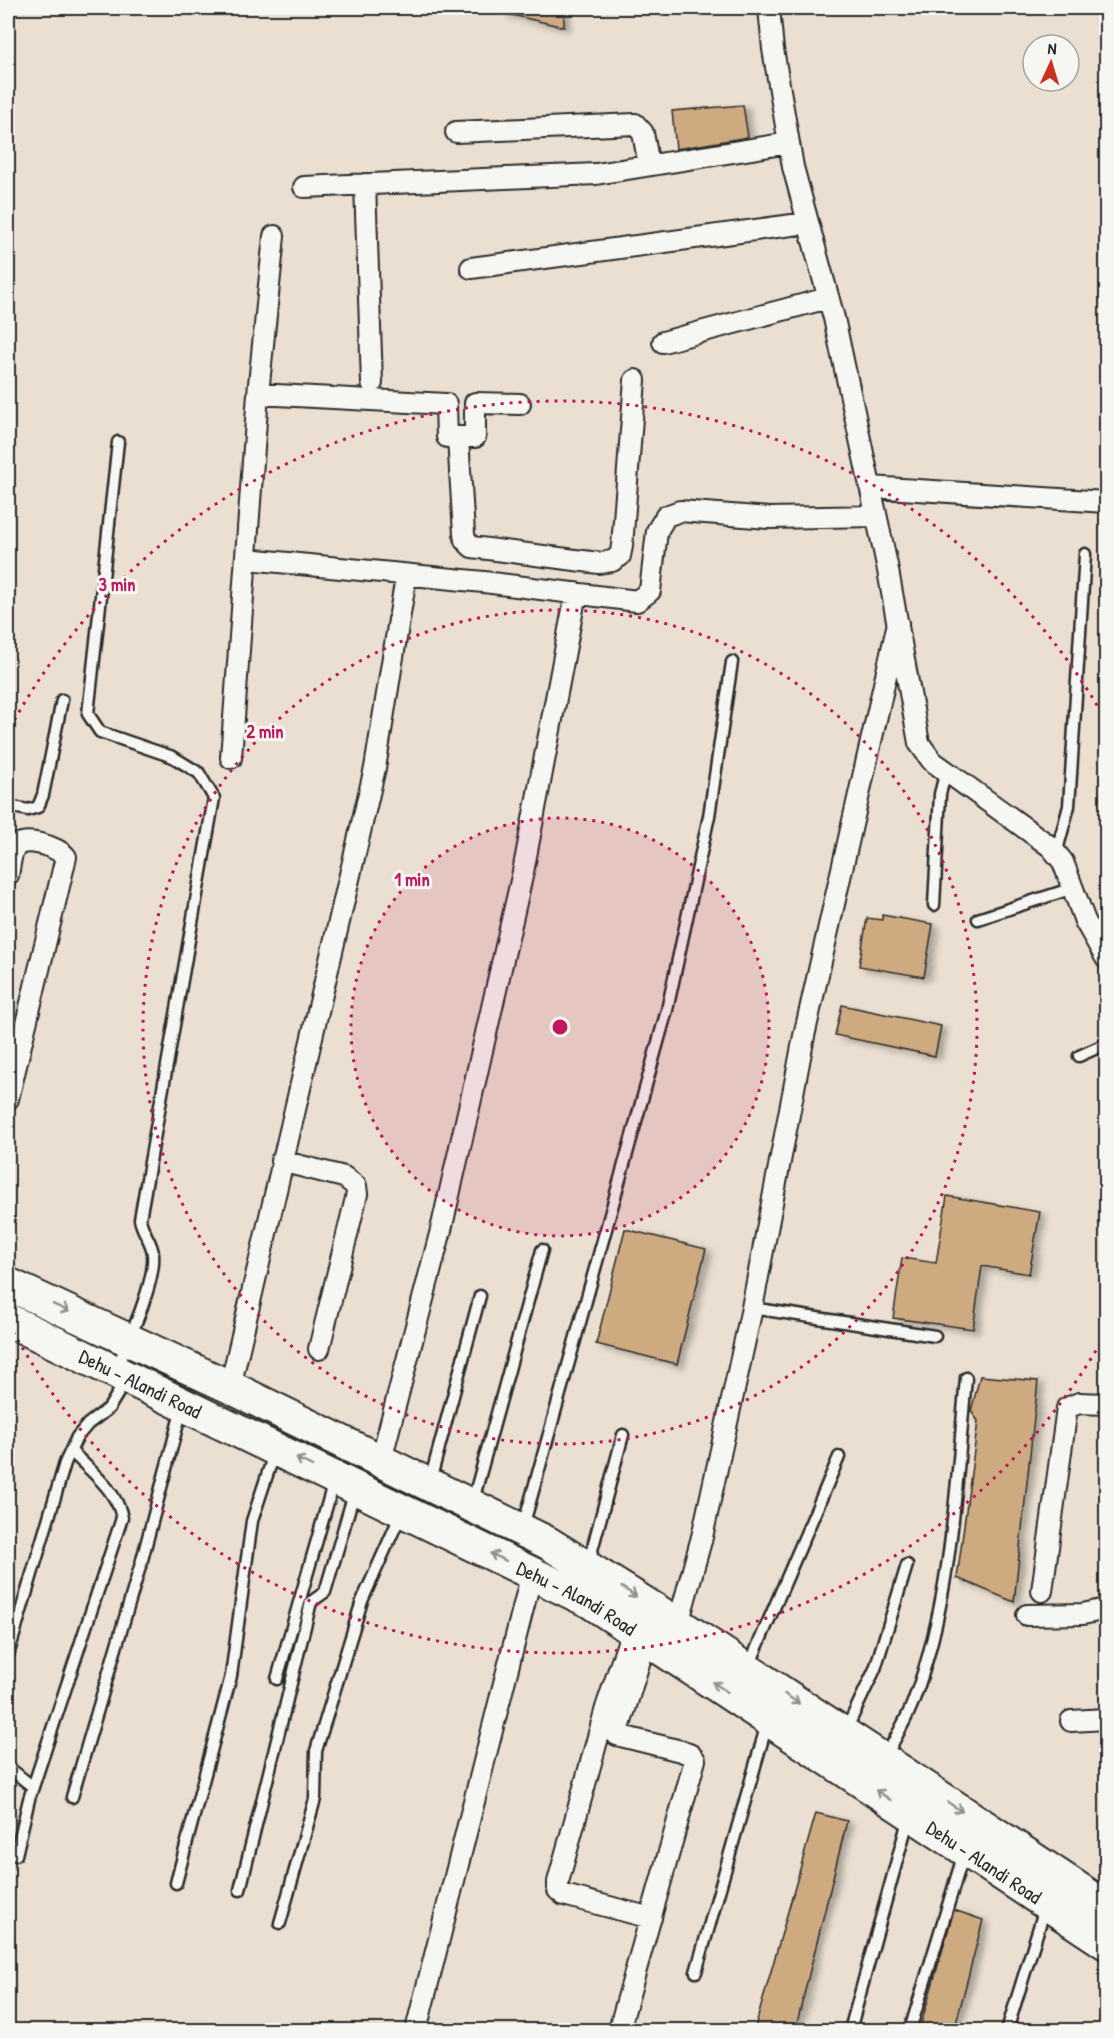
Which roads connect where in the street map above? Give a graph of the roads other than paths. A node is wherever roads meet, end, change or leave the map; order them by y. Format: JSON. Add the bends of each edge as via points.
{"nodes":[{"id":1,"x":769,"y":8,"type":"edge"},
{"id":2,"x":456,"y":132,"type":"dead end"},
{"id":3,"x":789,"y":143,"type":"junction"},
{"id":4,"x":649,"y":165,"type":"junction"},
{"id":5,"x":365,"y":184,"type":"junction"},
{"id":6,"x":304,"y":187,"type":"dead end"},
{"id":7,"x":807,"y":223,"type":"junction"},
{"id":8,"x":274,"y":236,"type":"dead end"},
{"id":9,"x":471,"y":268,"type":"dead end"},
{"id":10,"x":828,"y":298,"type":"junction"},
{"id":11,"x":663,"y":342,"type":"dead end"},
{"id":12,"x":635,"y":380,"type":"dead end"},
{"id":13,"x":372,"y":382,"type":"dead end"},
{"id":14,"x":258,"y":394,"type":"junction"},
{"id":15,"x":520,"y":404,"type":"dead end"},
{"id":16,"x":458,"y":438,"type":"junction"},
{"id":17,"x":118,"y":442,"type":"dead end"},
{"id":18,"x":870,"y":487,"type":"junction"},
{"id":19,"x":1107,"y":502,"type":"edge"},
{"id":20,"x":876,"y":516,"type":"junction"},
{"id":21,"x":1085,"y":554,"type":"dead end"},
{"id":22,"x":247,"y":559,"type":"junction"},
{"id":23,"x":404,"y":589,"type":"dead end"},
{"id":24,"x":576,"y":593,"type":"junction"},
{"id":25,"x":898,"y":622,"type":"junction"},
{"id":26,"x":732,"y":662,"type":"dead end"},
{"id":27,"x":62,"y":700,"type":"dead end"},
{"id":28,"x":231,"y":758,"type":"dead end"},
{"id":29,"x":946,"y":771,"type":"junction"},
{"id":30,"x":8,"y":806,"type":"edge"},
{"id":31,"x":1056,"y":854,"type":"junction"},
{"id":32,"x":8,"y":875,"type":"edge"},
{"id":33,"x":1073,"y":888,"type":"junction"},
{"id":34,"x":934,"y":905,"type":"dead end"},
{"id":35,"x":978,"y":919,"type":"dead end"},
{"id":36,"x":1107,"y":958,"type":"edge"},
{"id":37,"x":1107,"y":1044,"type":"edge"},
{"id":38,"x":1079,"y":1056,"type":"dead end"},
{"id":39,"x":8,"y":1099,"type":"edge"},
{"id":40,"x":281,"y":1161,"type":"junction"},
{"id":41,"x":542,"y":1250,"type":"dead end"},
{"id":42,"x":8,"y":1284,"type":"edge"},
{"id":43,"x":480,"y":1296,"type":"dead end"},
{"id":44,"x":752,"y":1308,"type":"junction"},
{"id":45,"x":8,"y":1320,"type":"edge"},
{"id":46,"x":935,"y":1336,"type":"dead end"},
{"id":47,"x":129,"y":1340,"type":"junction"},
{"id":48,"x":319,"y":1349,"type":"dead end"},
{"id":49,"x":121,"y":1374,"type":"junction"},
{"id":50,"x":966,"y":1378,"type":"dead end"},
{"id":51,"x":230,"y":1387,"type":"junction"},
{"id":52,"x":183,"y":1404,"type":"junction"},
{"id":53,"x":1107,"y":1404,"type":"edge"},
{"id":54,"x":623,"y":1435,"type":"dead end"},
{"id":55,"x":276,"y":1449,"type":"junction"},
{"id":56,"x":70,"y":1451,"type":"junction"},
{"id":57,"x":839,"y":1457,"type":"dead end"},
{"id":58,"x":381,"y":1460,"type":"junction"},
{"id":59,"x":345,"y":1482,"type":"junction"},
{"id":60,"x":429,"y":1485,"type":"junction"},
{"id":61,"x":472,"y":1506,"type":"junction"},
{"id":62,"x":403,"y":1510,"type":"junction"},
{"id":63,"x":522,"y":1531,"type":"junction"},
{"id":64,"x":906,"y":1565,"type":"dead end"},
{"id":65,"x":588,"y":1566,"type":"junction"},
{"id":66,"x":532,"y":1573,"type":"junction"},
{"id":67,"x":1042,"y":1591,"type":"dead end"},
{"id":68,"x":1107,"y":1609,"type":"edge"},
{"id":69,"x":1028,"y":1615,"type":"dead end"},
{"id":70,"x":656,"y":1635,"type":"junction"},
{"id":71,"x":8,"y":1655,"type":"edge"},
{"id":72,"x":748,"y":1670,"type":"junction"},
{"id":73,"x":277,"y":1679,"type":"dead end"},
{"id":74,"x":768,"y":1719,"type":"junction"},
{"id":75,"x":1107,"y":1719,"type":"edge"},
{"id":76,"x":1071,"y":1721,"type":"dead end"},
{"id":77,"x":844,"y":1734,"type":"junction"},
{"id":78,"x":884,"y":1760,"type":"junction"},
{"id":79,"x":8,"y":1767,"type":"edge"},
{"id":80,"x":33,"y":1787,"type":"junction"},
{"id":81,"x":72,"y":1797,"type":"dead end"},
{"id":82,"x":910,"y":1814,"type":"junction"},
{"id":83,"x":965,"y":1850,"type":"junction"},
{"id":84,"x":16,"y":1855,"type":"dead end"},
{"id":85,"x":176,"y":1882,"type":"dead end"},
{"id":86,"x":240,"y":1890,"type":"dead end"},
{"id":87,"x":1046,"y":1904,"type":"junction"},
{"id":88,"x":1107,"y":1907,"type":"edge"},
{"id":89,"x":651,"y":1918,"type":"junction"},
{"id":90,"x":280,"y":1923,"type":"dead end"},
{"id":91,"x":1107,"y":1943,"type":"edge"},
{"id":92,"x":696,"y":1972,"type":"dead end"},
{"id":93,"x":416,"y":2031,"type":"edge"},
{"id":94,"x":619,"y":2031,"type":"edge"},
{"id":95,"x":850,"y":2031,"type":"edge"},
{"id":96,"x":910,"y":2031,"type":"edge"},
{"id":97,"x":1006,"y":2031,"type":"edge"}],
"edges":[{"from":1,"to":3,"type":"street"},
{"from":2,"to":4,"type":"street","via":[[635,124],[643,133]]},
{"from":3,"to":4,"type":"street"},
{"from":3,"to":7,"type":"street"},
{"from":4,"to":5,"type":"street","via":[[596,174]]},
{"from":5,"to":6,"type":"street"},
{"from":5,"to":13,"type":"street"},
{"from":7,"to":9,"type":"street"},
{"from":7,"to":10,"type":"street"},
{"from":8,"to":14,"type":"street"},
{"from":10,"to":11,"type":"street"},
{"from":10,"to":18,"type":"street"},
{"from":12,"to":16,"type":"street","via":[[622,546],[620,556],[612,561],[599,563],[472,547],[464,534]]},
{"from":14,"to":16,"type":"street","via":[[446,404],[447,437]]},
{"from":14,"to":22,"type":"street"},
{"from":15,"to":16,"type":"street","via":[[475,403],[475,437]]},
{"from":17,"to":47,"type":"lane","via":[[88,714],[100,732],[173,757],[199,773],[214,798],[140,1220],[152,1247],[152,1273]]},
{"from":18,"to":19,"type":"street"},
{"from":18,"to":20,"type":"street"},
{"from":20,"to":24,"type":"street","via":[[769,518],[680,512],[666,516],[660,525],[651,591],[644,598],[636,601]]},
{"from":20,"to":25,"type":"street"},
{"from":21,"to":31,"type":"lane","via":[[1069,806]]},
{"from":22,"to":24,"type":"street"},
{"from":22,"to":28,"type":"street"},
{"from":23,"to":40,"type":"street","via":[[375,768]]},
{"from":24,"to":58,"type":"street","via":[[523,872],[441,1230]]},
{"from":25,"to":29,"type":"street","via":[[919,743],[932,761]]},
{"from":25,"to":44,"type":"street","via":[[802,1047]]},
{"from":26,"to":63,"type":"lane","via":[[707,827],[667,1010]]},
{"from":27,"to":30,"type":"lane","via":[[38,807],[28,810]]},
{"from":29,"to":31,"type":"street"},
{"from":29,"to":34,"type":"lane","via":[[940,794]]},
{"from":31,"to":33,"type":"street"},
{"from":32,"to":39,"type":"street","via":[[14,848],[26,841],[62,852],[66,857]]},
{"from":33,"to":35,"type":"lane"},
{"from":33,"to":36,"type":"street","via":[[1085,921]]},
{"from":37,"to":38,"type":"lane"},
{"from":40,"to":48,"type":"street","via":[[344,1177],[356,1186]]},
{"from":40,"to":51,"type":"street"},
{"from":41,"to":61,"type":"lane"},
{"from":42,"to":47,"type":"main road","name":"Dehu - Alandi Road","one_way":true},
{"from":43,"to":60,"type":"lane"},
{"from":44,"to":46,"type":"lane"},
{"from":44,"to":70,"type":"street","via":[[702,1537]]},
{"from":45,"to":49,"type":"main road","name":"Dehu - Alandi Road"},
{"from":47,"to":49,"type":"lane"},
{"from":47,"to":51,"type":"main road","name":"Dehu - Alandi Road"},
{"from":49,"to":52,"type":"main road","name":"Dehu - Alandi Road"},
{"from":49,"to":56,"type":"lane","via":[[118,1396],[88,1424]]},
{"from":50,"to":78,"type":"lane","via":[[949,1562],[940,1606],[913,1702]]},
{"from":51,"to":58,"type":"main road","name":"Dehu - Alandi Road"},
{"from":52,"to":55,"type":"main road","name":"Dehu - Alandi Road"},
{"from":52,"to":81,"type":"lane"},
{"from":53,"to":67,"type":"street","via":[[1079,1403],[1067,1408]]},
{"from":54,"to":65,"type":"lane"},
{"from":59,"to":55,"type":"main road","name":"Dehu - Alandi Road","one_way":true},
{"from":55,"to":85,"type":"lane","via":[[252,1521],[231,1676]]},
{"from":56,"to":71,"type":"lane"},
{"from":56,"to":80,"type":"lane","via":[[114,1495],[122,1518]]},
{"from":57,"to":72,"type":"lane"},
{"from":58,"to":60,"type":"main road","name":"Dehu - Alandi Road"},
{"from":59,"to":62,"type":"main road","name":"Dehu - Alandi Road"},
{"from":59,"to":73,"type":"lane"},
{"from":59,"to":86,"type":"lane","via":[[325,1592],[311,1602]]},
{"from":60,"to":61,"type":"main road","name":"Dehu - Alandi Road"},
{"from":61,"to":63,"type":"main road","name":"Dehu - Alandi Road"},
{"from":66,"to":62,"type":"main road","name":"Dehu - Alandi Road","one_way":true},
{"from":62,"to":90,"type":"lane","via":[[362,1600],[316,1751],[315,1799]]},
{"from":63,"to":65,"type":"main road","name":"Dehu - Alandi Road"},
{"from":64,"to":77,"type":"lane","via":[[875,1669]]},
{"from":65,"to":70,"type":"main road","name":"Dehu - Alandi Road","one_way":true},
{"from":66,"to":70,"type":"main road","name":"Dehu - Alandi Road"},
{"from":66,"to":93,"type":"street"},
{"from":68,"to":69,"type":"street","via":[[1083,1614]]},
{"from":70,"to":72,"type":"main road","name":"Dehu - Alandi Road"},
{"from":74,"to":70,"type":"main road","name":"Dehu - Alandi Road","one_way":true},
{"from":70,"to":89,"type":"street","via":[[617,1735],[681,1751],[695,1760]]},
{"from":70,"to":89,"type":"street","via":[[606,1708],[558,1882],[558,1890],[564,1895]]},
{"from":72,"to":77,"type":"main road","name":"Dehu - Alandi Road","one_way":true},
{"from":82,"to":74,"type":"main road","name":"Dehu - Alandi Road","one_way":true},
{"from":74,"to":92,"type":"lane"},
{"from":75,"to":76,"type":"street"},
{"from":77,"to":78,"type":"main road","name":"Dehu - Alandi Road"},
{"from":78,"to":88,"type":"main road","name":"Dehu - Alandi Road","one_way":true},
{"from":79,"to":80,"type":"lane"},
{"from":80,"to":84,"type":"lane"},
{"from":82,"to":83,"type":"main road","name":"Dehu - Alandi Road"},
{"from":82,"to":95,"type":"lane"},
{"from":83,"to":87,"type":"main road","name":"Dehu - Alandi Road"},
{"from":83,"to":96,"type":"lane"},
{"from":87,"to":91,"type":"main road","name":"Dehu - Alandi Road"},
{"from":87,"to":97,"type":"lane"},
{"from":89,"to":94,"type":"street"}]}
